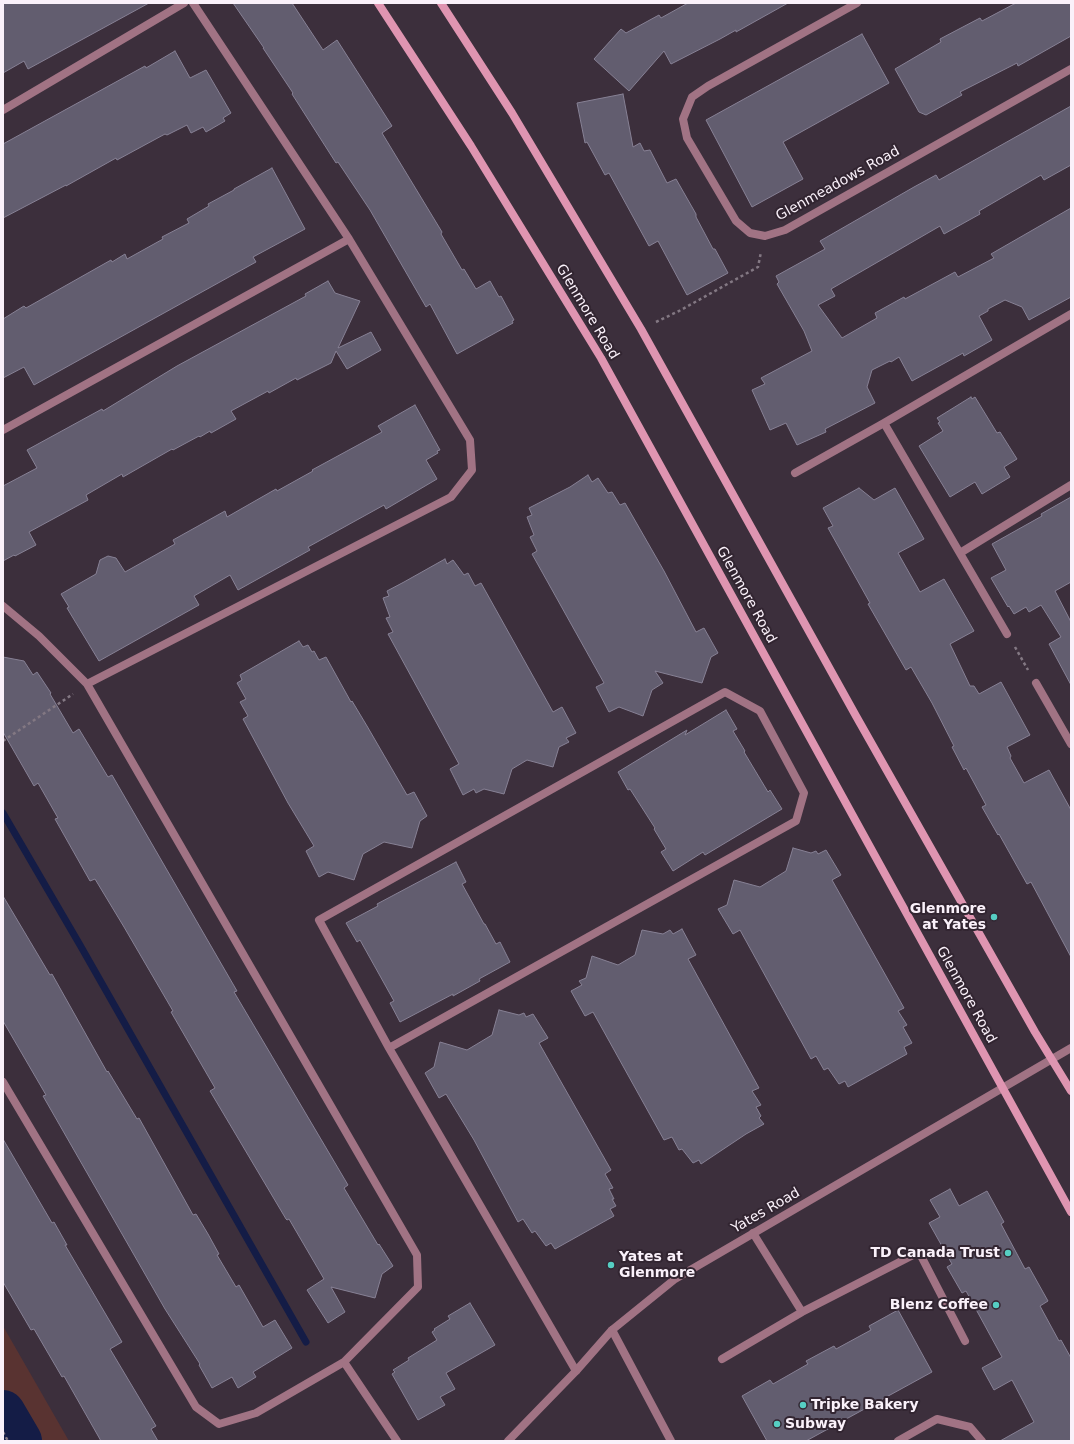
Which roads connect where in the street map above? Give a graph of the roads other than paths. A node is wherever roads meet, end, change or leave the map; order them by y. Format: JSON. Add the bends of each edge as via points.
{"nodes":[{"id":1,"x":184,"y":3,"type":"edge"},
{"id":2,"x":193,"y":3,"type":"edge"},
{"id":3,"x":378,"y":3,"type":"edge"},
{"id":4,"x":441,"y":3,"type":"edge"},
{"id":5,"x":857,"y":3,"type":"edge"},
{"id":6,"x":1071,"y":69,"type":"edge"},
{"id":7,"x":3,"y":110,"type":"edge"},
{"id":8,"x":349,"y":239,"type":"junction"},
{"id":9,"x":1071,"y":314,"type":"edge"},
{"id":10,"x":884,"y":423,"type":"junction"},
{"id":11,"x":3,"y":430,"type":"edge"},
{"id":12,"x":795,"y":473,"type":"dead end"},
{"id":13,"x":1071,"y":485,"type":"edge"},
{"id":14,"x":960,"y":553,"type":"junction"},
{"id":15,"x":3,"y":606,"type":"edge"},
{"id":16,"x":1007,"y":634,"type":"road end"},
{"id":17,"x":1036,"y":683,"type":"road end"},
{"id":18,"x":87,"y":684,"type":"junction"},
{"id":19,"x":1071,"y":744,"type":"edge"},
{"id":20,"x":389,"y":1048,"type":"junction"},
{"id":21,"x":1071,"y":1048,"type":"edge"},
{"id":22,"x":1052,"y":1058,"type":"junction"},
{"id":23,"x":3,"y":1082,"type":"edge"},
{"id":24,"x":1003,"y":1087,"type":"junction"},
{"id":25,"x":1071,"y":1091,"type":"edge"},
{"id":26,"x":1071,"y":1212,"type":"edge"},
{"id":27,"x":753,"y":1234,"type":"junction"},
{"id":28,"x":802,"y":1312,"type":"junction"},
{"id":29,"x":612,"y":1330,"type":"junction"},
{"id":30,"x":965,"y":1341,"type":"dead end"},
{"id":31,"x":722,"y":1359,"type":"dead end"},
{"id":32,"x":344,"y":1362,"type":"junction"},
{"id":33,"x":576,"y":1371,"type":"junction"},
{"id":34,"x":397,"y":1441,"type":"edge"},
{"id":35,"x":508,"y":1441,"type":"edge"},
{"id":36,"x":671,"y":1441,"type":"edge"},
{"id":37,"x":898,"y":1441,"type":"edge"},
{"id":38,"x":982,"y":1441,"type":"edge"}],
"edges":[{"from":1,"to":7,"type":"street"},
{"from":2,"to":8,"type":"street"},
{"from":3,"to":24,"type":"main road","name":"Glenmore Road","via":[[471,146],[601,358]]},
{"from":4,"to":22,"type":"main road","via":[[512,112],[641,328],[856,716]]},
{"from":5,"to":6,"type":"street","name":"Glenmeadows Road","via":[[692,97],[683,119],[687,138],[736,221],[750,233],[765,236],[785,230]]},
{"from":8,"to":11,"type":"street"},
{"from":8,"to":18,"type":"street","via":[[470,440],[472,470],[451,497]]},
{"from":9,"to":10,"type":"street"},
{"from":10,"to":12,"type":"street"},
{"from":10,"to":14,"type":"street"},
{"from":13,"to":14,"type":"street"},
{"from":14,"to":16,"type":"street"},
{"from":15,"to":18,"type":"street","via":[[39,636]]},
{"from":17,"to":19,"type":"street"},
{"from":18,"to":32,"type":"street","via":[[417,1255],[418,1287]]},
{"from":20,"to":20,"type":"street","via":[[319,920],[726,692],[760,711],[804,793],[796,821]]},
{"from":20,"to":33,"type":"street"},
{"from":21,"to":22,"type":"street","name":"Yates Road"},
{"from":22,"to":24,"type":"street","name":"Yates Road"},
{"from":22,"to":25,"type":"main road"},
{"from":23,"to":32,"type":"street","via":[[196,1407],[219,1424],[256,1413]]},
{"from":24,"to":26,"type":"main road","name":"Glenmore Road"},
{"from":24,"to":27,"type":"street","name":"Yates Road"},
{"from":27,"to":28,"type":"street"},
{"from":27,"to":29,"type":"street","name":"Yates Road","via":[[675,1279]]},
{"from":28,"to":30,"type":"street","via":[[918,1252]]},
{"from":28,"to":31,"type":"street"},
{"from":29,"to":33,"type":"street","name":"Yates Road"},
{"from":29,"to":36,"type":"street"},
{"from":32,"to":34,"type":"street"},
{"from":33,"to":35,"type":"street","name":"Yates Road"},
{"from":37,"to":38,"type":"street","via":[[937,1419],[970,1427]]}]}
